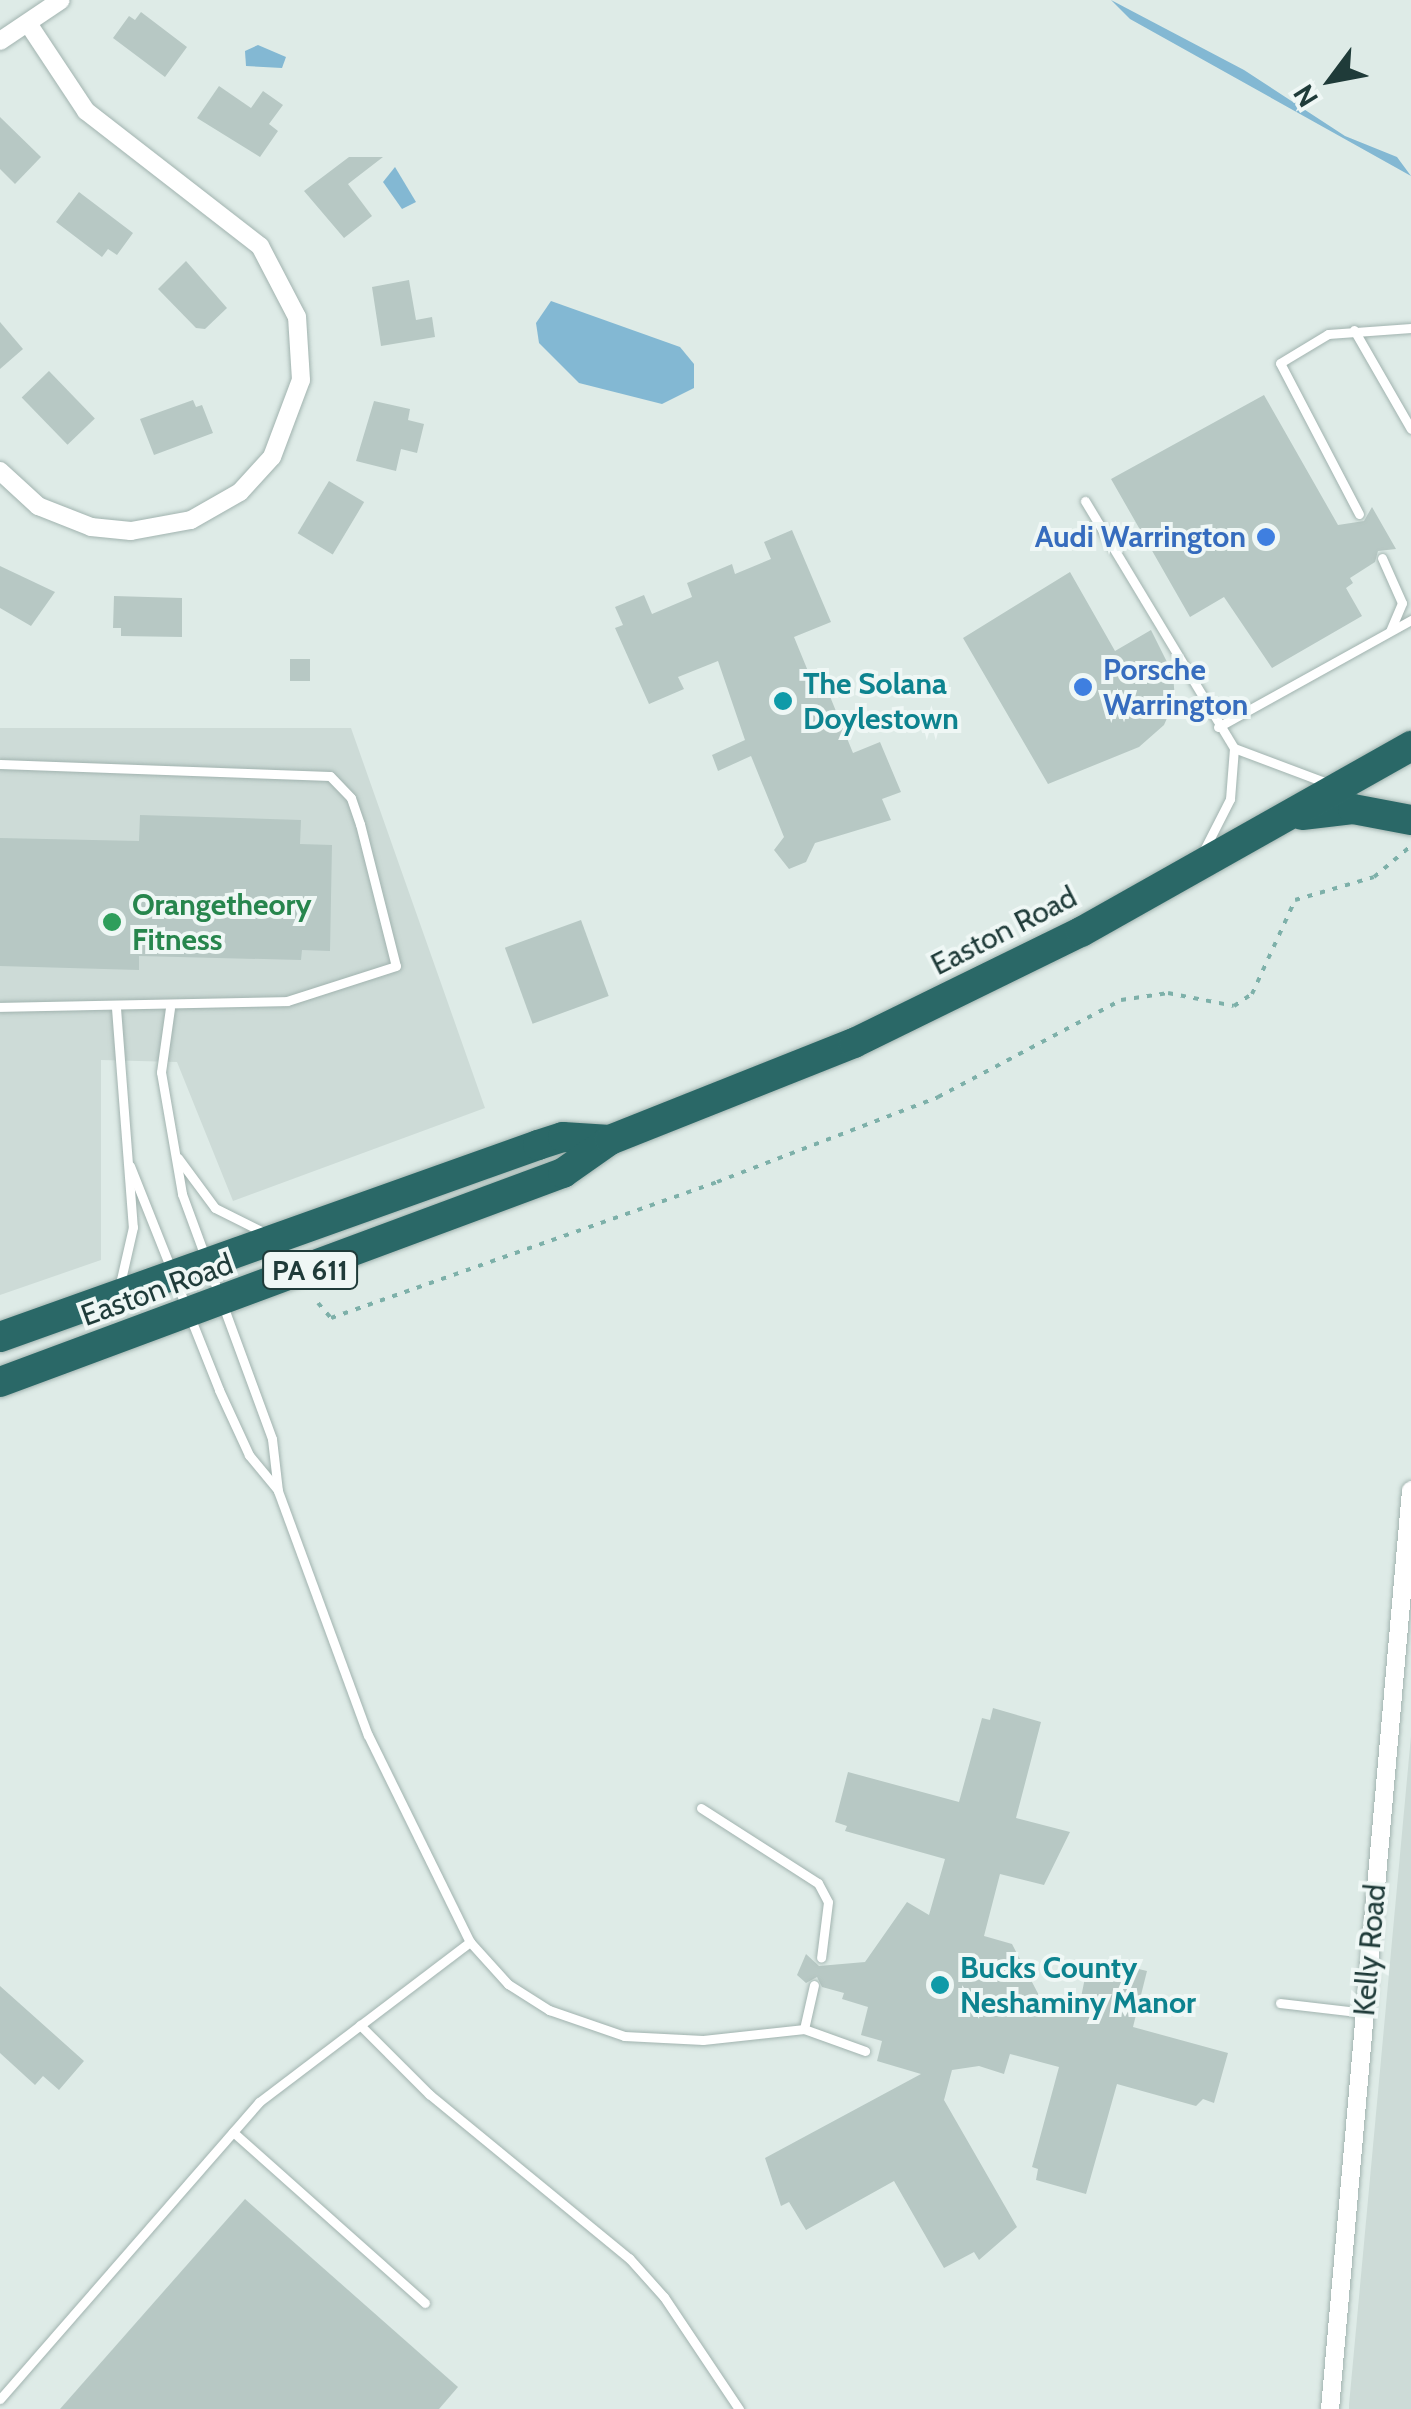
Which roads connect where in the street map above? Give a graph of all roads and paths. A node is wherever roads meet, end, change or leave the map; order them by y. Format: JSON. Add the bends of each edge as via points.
{"nodes":[{"id":1,"x":61,"y":0,"type":"edge"},
{"id":2,"x":29,"y":25,"type":"junction"},
{"id":3,"x":0,"y":41,"type":"edge"},
{"id":4,"x":1411,"y":328,"type":"edge"},
{"id":5,"x":1354,"y":330,"type":"junction"},
{"id":6,"x":1411,"y":430,"type":"edge"},
{"id":7,"x":0,"y":471,"type":"edge"},
{"id":8,"x":1085,"y":501,"type":"dead end"},
{"id":9,"x":1359,"y":514,"type":"dead end"},
{"id":10,"x":1382,"y":558,"type":"dead end"},
{"id":11,"x":1411,"y":620,"type":"edge"},
{"id":12,"x":1389,"y":634,"type":"junction"},
{"id":13,"x":1218,"y":726,"type":"junction"},
{"id":14,"x":1411,"y":746,"type":"edge"},
{"id":15,"x":1234,"y":748,"type":"junction"},
{"id":16,"x":0,"y":764,"type":"edge"},
{"id":17,"x":1337,"y":787,"type":"junction"},
{"id":18,"x":1280,"y":820,"type":"junction"},
{"id":19,"x":1411,"y":820,"type":"edge"},
{"id":20,"x":1411,"y":846,"type":"edge"},
{"id":21,"x":1194,"y":869,"type":"junction"},
{"id":22,"x":0,"y":1007,"type":"edge"},
{"id":23,"x":116,"y":1008,"type":"junction"},
{"id":24,"x":170,"y":1008,"type":"junction"},
{"id":25,"x":610,"y":1140,"type":"junction"},
{"id":26,"x":176,"y":1156,"type":"junction"},
{"id":27,"x":130,"y":1166,"type":"junction"},
{"id":28,"x":294,"y":1234,"type":"junction"},
{"id":29,"x":207,"y":1264,"type":"junction"},
{"id":30,"x":176,"y":1275,"type":"junction"},
{"id":31,"x":118,"y":1296,"type":"junction"},
{"id":32,"x":223,"y":1304,"type":"junction"},
{"id":33,"x":318,"y":1304,"type":"dead end"},
{"id":34,"x":191,"y":1315,"type":"junction"},
{"id":35,"x":0,"y":1337,"type":"edge"},
{"id":36,"x":0,"y":1382,"type":"edge"},
{"id":37,"x":278,"y":1491,"type":"junction"},
{"id":38,"x":1411,"y":1491,"type":"edge"},
{"id":39,"x":701,"y":1808,"type":"dead end"},
{"id":40,"x":470,"y":1942,"type":"junction"},
{"id":41,"x":822,"y":1958,"type":"dead end"},
{"id":42,"x":814,"y":1985,"type":"dead end"},
{"id":43,"x":1280,"y":2003,"type":"dead end"},
{"id":44,"x":1364,"y":2014,"type":"junction"},
{"id":45,"x":360,"y":2025,"type":"junction"},
{"id":46,"x":804,"y":2028,"type":"junction"},
{"id":47,"x":865,"y":2051,"type":"dead end"},
{"id":48,"x":232,"y":2132,"type":"junction"},
{"id":49,"x":425,"y":2303,"type":"dead end"},
{"id":50,"x":0,"y":2399,"type":"edge"},
{"id":51,"x":739,"y":2409,"type":"edge"},
{"id":52,"x":1330,"y":2409,"type":"edge"}],
"edges":[{"from":1,"to":2,"type":"street"},
{"from":2,"to":3,"type":"street"},
{"from":2,"to":7,"type":"street","via":[[86,111],[260,246],[297,317],[301,380],[272,457],[240,492],[191,520],[131,531],[91,527],[38,506]]},
{"from":4,"to":5,"type":"lane"},
{"from":5,"to":6,"type":"lane"},
{"from":5,"to":9,"type":"lane","via":[[1328,334],[1280,364]]},
{"from":8,"to":13,"type":"lane"},
{"from":10,"to":12,"type":"lane","via":[[1402,602]]},
{"from":11,"to":12,"type":"lane"},
{"from":12,"to":13,"type":"lane"},
{"from":13,"to":15,"type":"lane"},
{"from":14,"to":17,"type":"highway","name":"Easton Road","number":"PA 611"},
{"from":15,"to":17,"type":"lane"},
{"from":15,"to":21,"type":"lane","via":[[1230,799]]},
{"from":16,"to":24,"type":"lane","via":[[304,772],[342,784],[360,824],[396,966],[287,1001]]},
{"from":17,"to":18,"type":"highway","name":"Easton Road","number":"PA 611"},
{"from":18,"to":19,"type":"highway","via":[[1353,809]]},
{"from":18,"to":21,"type":"highway","name":"Easton Road","number":"PA 611"},
{"from":20,"to":33,"type":"path","via":[[1374,877],[1295,900],[1278,925],[1262,978],[1234,1006],[1153,992],[1121,1000],[938,1097],[718,1182],[331,1318]]},
{"from":21,"to":25,"type":"highway","name":"Easton Road","number":"PA 611","via":[[973,988]]},
{"from":22,"to":23,"type":"lane"},
{"from":23,"to":24,"type":"lane"},
{"from":23,"to":27,"type":"lane"},
{"from":24,"to":26,"type":"lane","via":[[161,1072]]},
{"from":25,"to":28,"type":"highway","name":"Easton Road","number":"PA 611","via":[[538,1144]]},
{"from":25,"to":32,"type":"highway","name":"Easton Road","number":"PA 611","via":[[563,1173]]},
{"from":26,"to":28,"type":"lane","via":[[232,1221],[254,1231]]},
{"from":26,"to":29,"type":"lane"},
{"from":27,"to":30,"type":"lane"},
{"from":27,"to":31,"type":"lane","via":[[134,1227]]},
{"from":28,"to":29,"type":"highway","name":"Easton Road","number":"PA 611"},
{"from":29,"to":30,"type":"highway","name":"Easton Road","number":"PA 611"},
{"from":29,"to":32,"type":"lane"},
{"from":30,"to":31,"type":"highway","name":"Easton Road","number":"PA 611"},
{"from":30,"to":34,"type":"lane"},
{"from":31,"to":35,"type":"highway","name":"Easton Road","number":"PA 611"},
{"from":32,"to":34,"type":"highway","name":"Easton Road","number":"PA 611"},
{"from":32,"to":37,"type":"lane","via":[[272,1438]]},
{"from":34,"to":36,"type":"highway","name":"Easton Road","number":"PA 611"},
{"from":34,"to":37,"type":"lane","via":[[249,1455]]},
{"from":37,"to":40,"type":"lane","via":[[368,1735]]},
{"from":38,"to":44,"type":"street","name":"Kelly Road"},
{"from":39,"to":41,"type":"lane","via":[[818,1883],[828,1902]]},
{"from":40,"to":45,"type":"lane"},
{"from":40,"to":46,"type":"lane","via":[[508,1984],[549,2010],[624,2036],[703,2040]]},
{"from":42,"to":46,"type":"lane"},
{"from":43,"to":44,"type":"lane"},
{"from":44,"to":52,"type":"street","name":"Kelly Road"},
{"from":45,"to":48,"type":"lane","via":[[259,2102]]},
{"from":45,"to":51,"type":"lane","via":[[429,2094],[629,2258],[676,2313]]},
{"from":46,"to":47,"type":"lane"},
{"from":48,"to":49,"type":"lane"},
{"from":48,"to":50,"type":"lane"}]}
